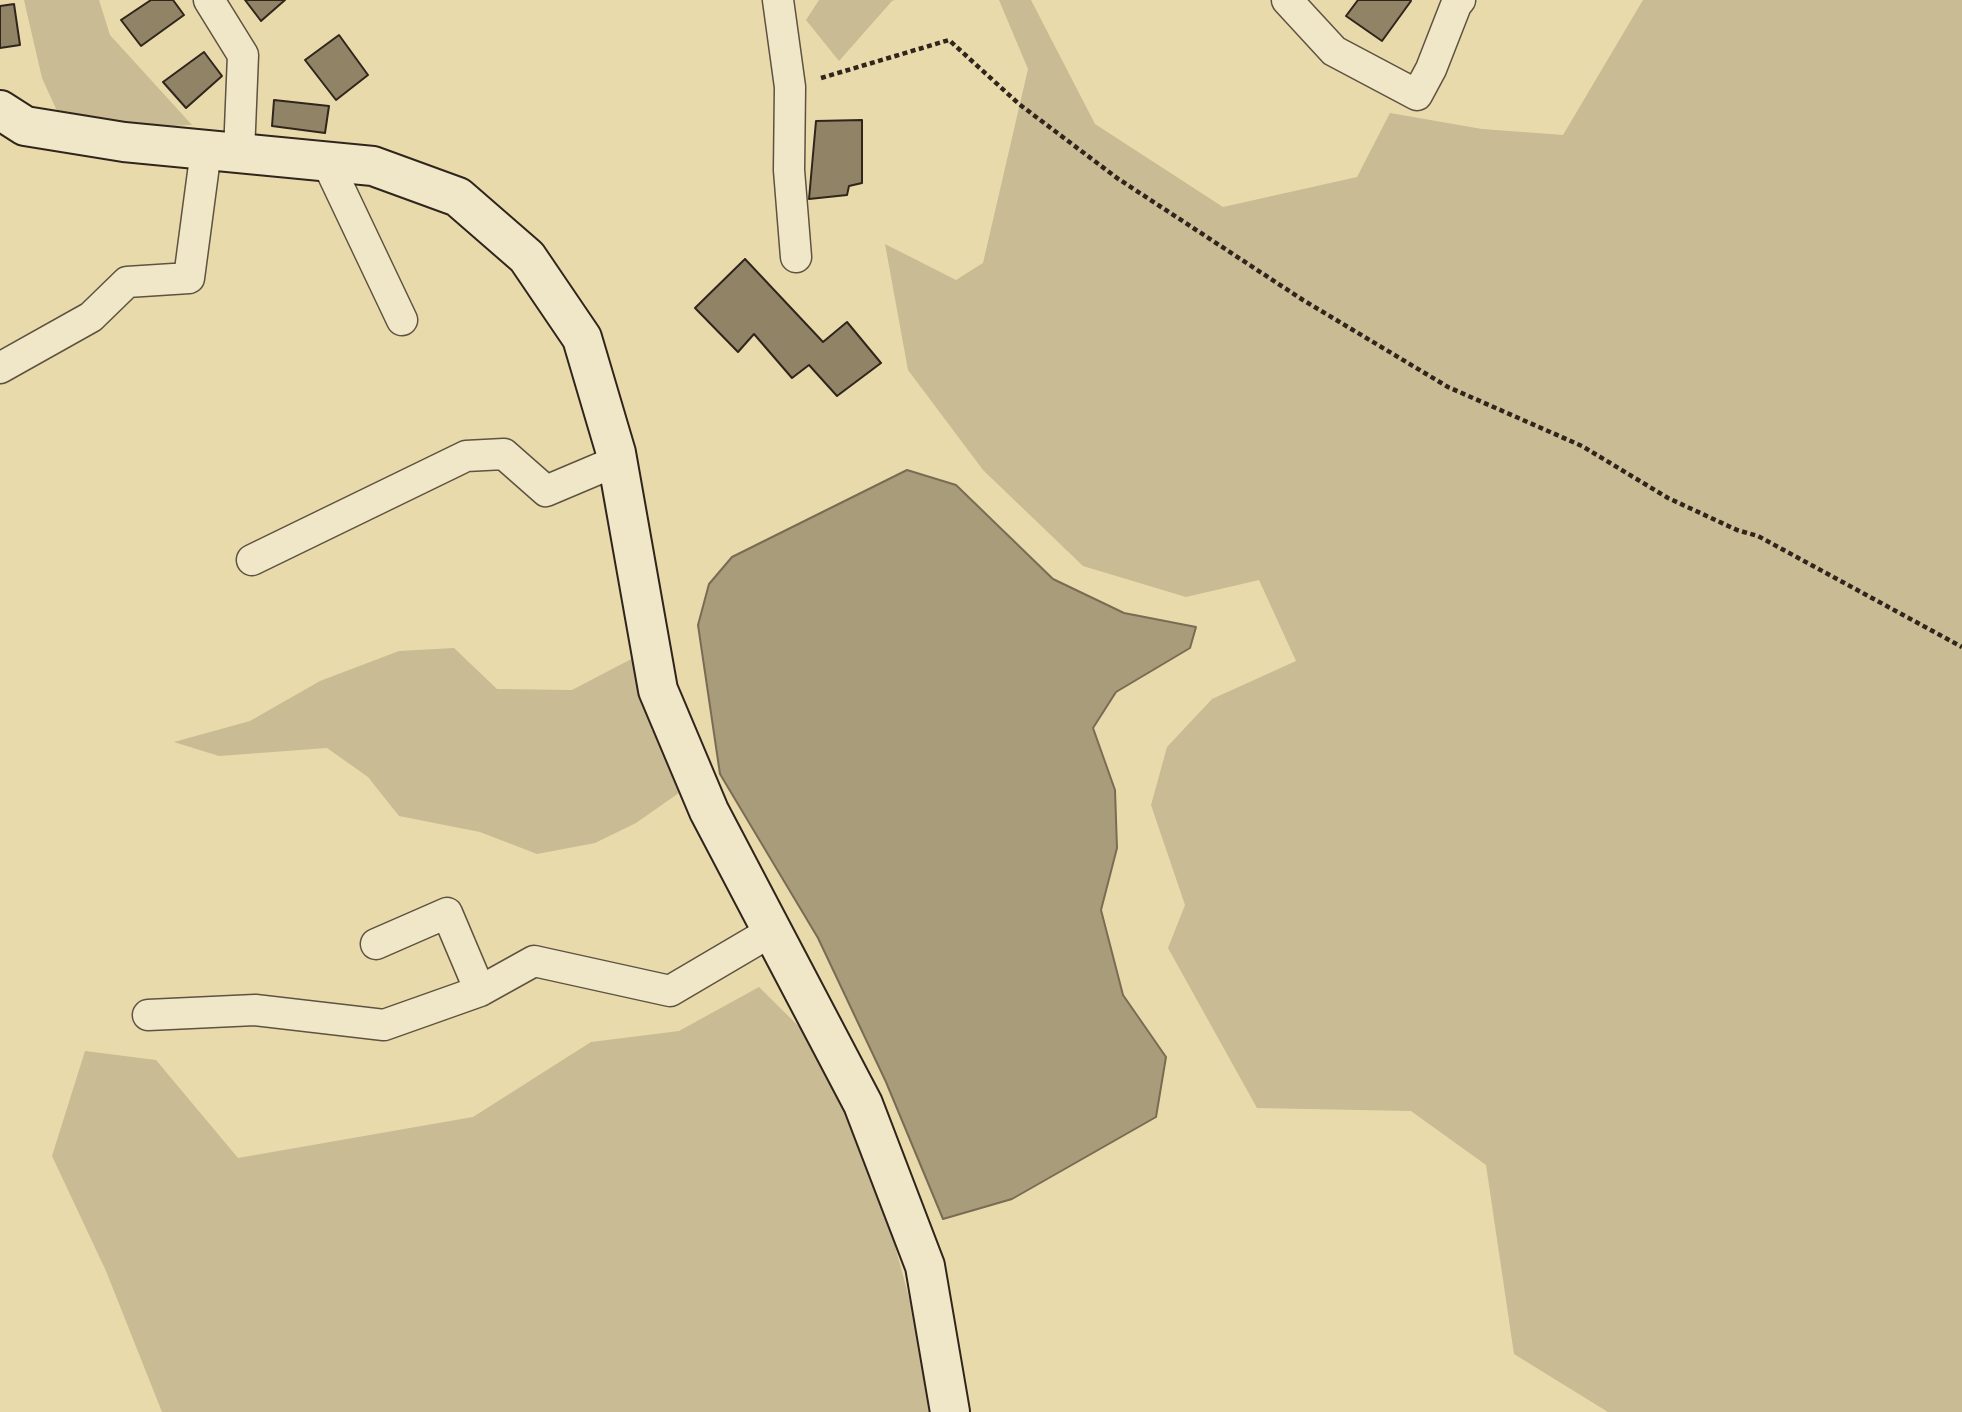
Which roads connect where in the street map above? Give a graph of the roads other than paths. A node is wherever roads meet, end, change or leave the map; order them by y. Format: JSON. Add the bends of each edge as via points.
{"nodes":[{"id":1,"x":209,"y":0,"type":"edge"},
{"id":2,"x":778,"y":0,"type":"edge"},
{"id":3,"x":1287,"y":0,"type":"edge"},
{"id":4,"x":1460,"y":0,"type":"edge"},
{"id":5,"x":0,"y":110,"type":"edge"},
{"id":6,"x":222,"y":151,"type":"junction"},
{"id":7,"x":327,"y":162,"type":"junction"},
{"id":8,"x":796,"y":257,"type":"dead end"},
{"id":9,"x":402,"y":320,"type":"dead end"},
{"id":10,"x":0,"y":368,"type":"edge"},
{"id":11,"x":617,"y":461,"type":"junction"},
{"id":12,"x":252,"y":560,"type":"dead end"},
{"id":13,"x":772,"y":931,"type":"junction"},
{"id":14,"x":376,"y":944,"type":"dead end"},
{"id":15,"x":480,"y":991,"type":"junction"},
{"id":16,"x":148,"y":1015,"type":"dead end"},
{"id":17,"x":950,"y":1412,"type":"edge"}],
"edges":[{"from":1,"to":6,"type":"street","via":[[243,55]]},
{"from":2,"to":8,"type":"street","via":[[790,87],[789,170]]},
{"from":3,"to":4,"type":"street","via":[[1334,51],[1417,95]]},
{"from":5,"to":6,"type":"street","via":[[25,126]]},
{"from":6,"to":7,"type":"street"},
{"from":6,"to":10,"type":"street","via":[[189,278],[127,282],[91,317]]},
{"from":7,"to":9,"type":"street"},
{"from":7,"to":11,"type":"street","via":[[373,166],[458,197],[527,257],[582,338]]},
{"from":11,"to":12,"type":"street","via":[[546,491],[504,454],[466,456]]},
{"from":11,"to":13,"type":"street","via":[[658,690],[709,811]]},
{"from":13,"to":15,"type":"street","via":[[670,991],[534,961]]},
{"from":13,"to":17,"type":"street","via":[[863,1104],[925,1266]]},
{"from":14,"to":15,"type":"street","via":[[447,913]]},
{"from":15,"to":16,"type":"street","via":[[384,1025],[255,1010]]}]}
